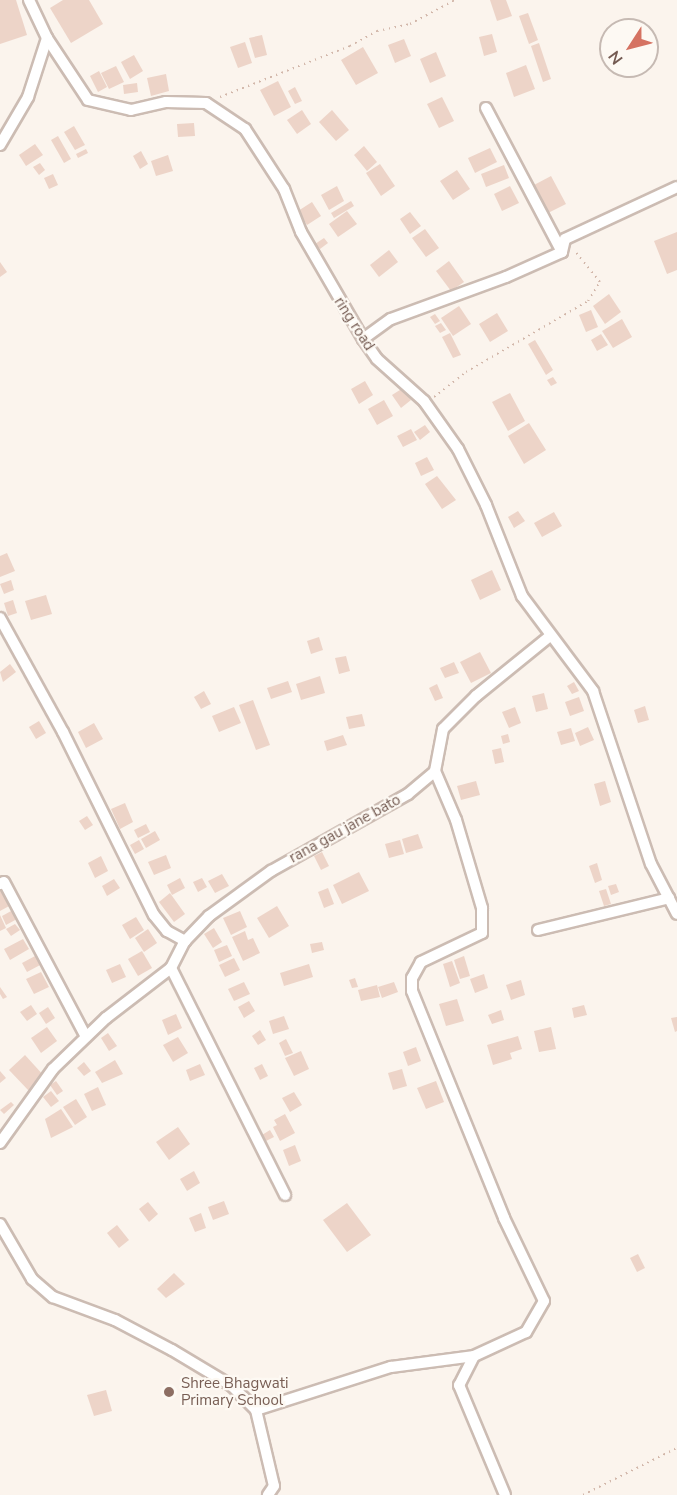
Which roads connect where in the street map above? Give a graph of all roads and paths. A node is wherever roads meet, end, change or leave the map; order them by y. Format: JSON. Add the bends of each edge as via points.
{"nodes":[{"id":1,"x":29,"y":0,"type":"edge"},
{"id":2,"x":455,"y":0,"type":"edge"},
{"id":3,"x":47,"y":38,"type":"junction"},
{"id":4,"x":206,"y":103,"type":"junction"},
{"id":5,"x":486,"y":108,"type":"dead end"},
{"id":6,"x":0,"y":145,"type":"edge"},
{"id":7,"x":677,"y":187,"type":"edge"},
{"id":8,"x":565,"y":239,"type":"junction"},
{"id":9,"x":562,"y":252,"type":"junction"},
{"id":10,"x":363,"y":339,"type":"junction"},
{"id":11,"x":423,"y":401,"type":"junction"},
{"id":12,"x":0,"y":618,"type":"edge"},
{"id":13,"x":3,"y":631,"type":"edge"},
{"id":14,"x":550,"y":636,"type":"junction"},
{"id":15,"x":435,"y":771,"type":"junction"},
{"id":16,"x":0,"y":884,"type":"edge"},
{"id":17,"x":669,"y":898,"type":"junction"},
{"id":18,"x":677,"y":914,"type":"edge"},
{"id":19,"x":538,"y":930,"type":"dead end"},
{"id":20,"x":185,"y":941,"type":"junction"},
{"id":21,"x":171,"y":968,"type":"junction"},
{"id":22,"x":86,"y":1037,"type":"junction"},
{"id":23,"x":0,"y":1143,"type":"edge"},
{"id":24,"x":285,"y":1195,"type":"dead end"},
{"id":25,"x":0,"y":1224,"type":"edge"},
{"id":26,"x":474,"y":1356,"type":"junction"},
{"id":27,"x":256,"y":1410,"type":"junction"},
{"id":28,"x":677,"y":1448,"type":"edge"},
{"id":29,"x":268,"y":1495,"type":"edge"},
{"id":30,"x":505,"y":1495,"type":"edge"},
{"id":31,"x":583,"y":1495,"type":"edge"}],
"edges":[{"from":1,"to":3,"type":"street"},
{"from":2,"to":4,"type":"path","via":[[410,24],[377,31],[350,46]]},
{"from":3,"to":4,"type":"street","via":[[88,100],[131,110],[166,102]]},
{"from":3,"to":6,"type":"street","via":[[28,97]]},
{"from":4,"to":10,"type":"street","name":"ring road","via":[[245,129],[284,189],[301,232]]},
{"from":5,"to":9,"type":"street"},
{"from":7,"to":8,"type":"street"},
{"from":8,"to":9,"type":"street"},
{"from":8,"to":11,"type":"path","via":[[600,282],[588,301],[466,372],[430,401]]},
{"from":9,"to":10,"type":"street","via":[[506,278],[391,319]]},
{"from":10,"to":11,"type":"street","name":"ring road","via":[[377,359]]},
{"from":11,"to":14,"type":"street","name":"ring road","via":[[458,450],[486,505],[522,596]]},
{"from":12,"to":13,"type":"street"},
{"from":13,"to":20,"type":"street","via":[[63,732],[154,915],[167,931]]},
{"from":14,"to":15,"type":"street","via":[[476,696],[443,729]]},
{"from":14,"to":17,"type":"street","name":"ring road","via":[[593,691],[651,864]]},
{"from":15,"to":20,"type":"street","name":"rana gau jane bato","via":[[408,794],[322,840],[249,888],[209,916]]},
{"from":15,"to":26,"type":"street","via":[[456,820],[482,908],[482,933],[421,962],[412,978],[412,992],[504,1218],[544,1301],[526,1332]]},
{"from":16,"to":22,"type":"street","via":[[4,882]]},
{"from":17,"to":18,"type":"street","name":"ring road"},
{"from":17,"to":19,"type":"street"},
{"from":20,"to":21,"type":"street","name":"rana gau jane bato"},
{"from":21,"to":22,"type":"street"},
{"from":21,"to":24,"type":"street"},
{"from":22,"to":23,"type":"street","via":[[47,1077]]},
{"from":25,"to":27,"type":"street","via":[[32,1279],[53,1297],[115,1320],[172,1350],[232,1386]]},
{"from":26,"to":27,"type":"street","via":[[391,1367]]},
{"from":26,"to":30,"type":"street","via":[[459,1386]]},
{"from":27,"to":29,"type":"street","via":[[274,1486]]},
{"from":28,"to":31,"type":"path"}]}
